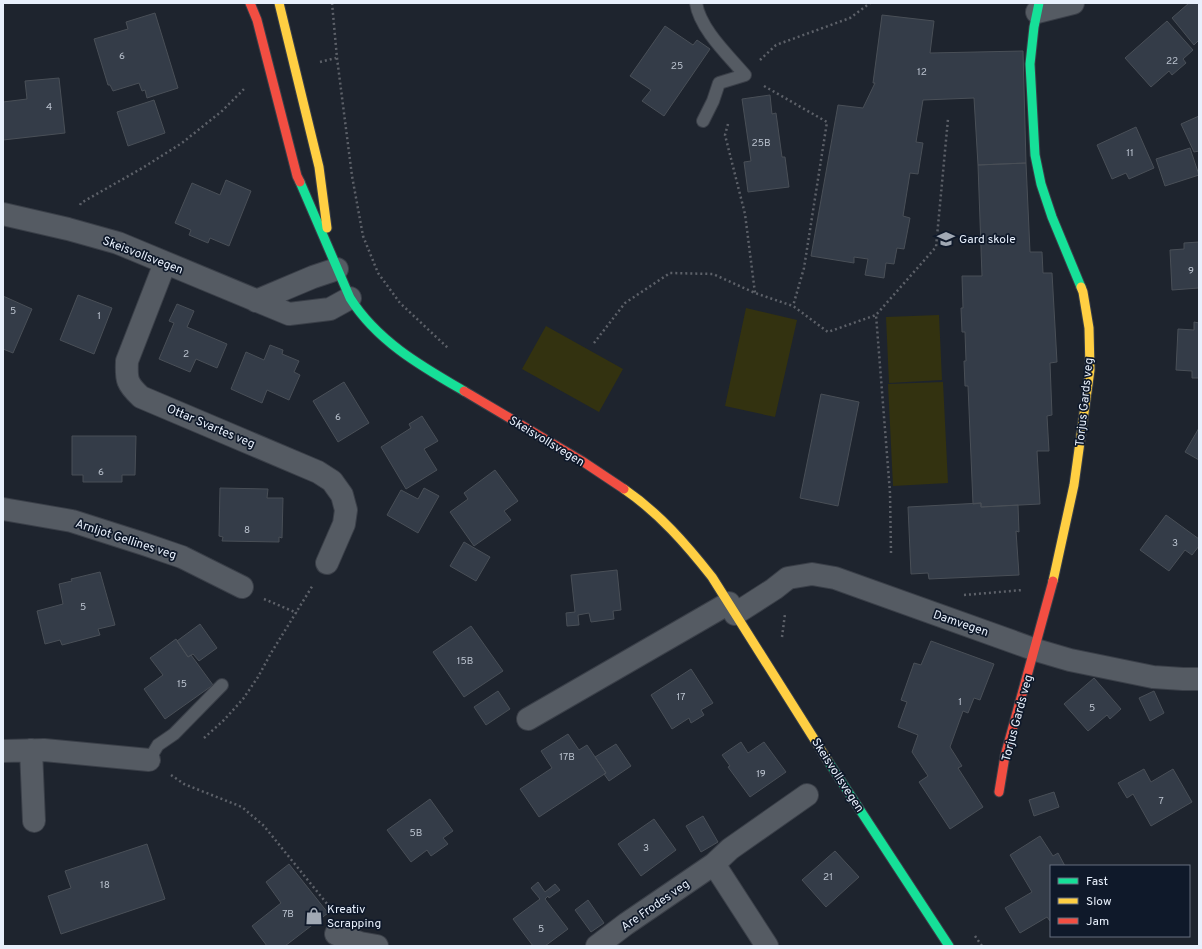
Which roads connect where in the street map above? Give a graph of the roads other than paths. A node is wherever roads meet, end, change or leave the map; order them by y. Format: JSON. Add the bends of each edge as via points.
{"nodes":[{"id":1,"x":250,"y":3,"type":"edge"},
{"id":2,"x":278,"y":3,"type":"edge"},
{"id":3,"x":696,"y":3,"type":"edge"},
{"id":4,"x":1073,"y":3,"type":"edge"},
{"id":5,"x":1038,"y":8,"type":"edge"},
{"id":6,"x":702,"y":121,"type":"dead end"},
{"id":7,"x":3,"y":214,"type":"edge"},
{"id":8,"x":334,"y":262,"type":"junction"},
{"id":9,"x":165,"y":263,"type":"junction"},
{"id":10,"x":350,"y":298,"type":"junction"},
{"id":11,"x":256,"y":301,"type":"junction"},
{"id":12,"x":3,"y":509,"type":"edge"},
{"id":13,"x":327,"y":563,"type":"road end"},
{"id":14,"x":242,"y":587,"type":"road end"},
{"id":15,"x":732,"y":609,"type":"junction"},
{"id":16,"x":1036,"y":650,"type":"junction"},
{"id":17,"x":1199,"y":679,"type":"edge"},
{"id":18,"x":222,"y":685,"type":"dead end"},
{"id":19,"x":528,"y":719,"type":"dead end"},
{"id":20,"x":31,"y":750,"type":"junction"},
{"id":21,"x":3,"y":751,"type":"edge"},
{"id":22,"x":149,"y":760,"type":"joint"},
{"id":23,"x":999,"y":792,"type":"dead end"},
{"id":24,"x":806,"y":795,"type":"dead end"},
{"id":25,"x":34,"y":821,"type":"dead end"},
{"id":26,"x":714,"y":864,"type":"junction"},
{"id":27,"x":336,"y":934,"type":"road end"},
{"id":28,"x":377,"y":946,"type":"edge"},
{"id":29,"x":597,"y":946,"type":"edge"},
{"id":30,"x":767,"y":946,"type":"edge"},
{"id":31,"x":949,"y":946,"type":"edge"}],
"edges":[{"from":1,"to":8,"type":"main road","name":"Skeisvollsvegen","via":[[257,20],[297,176]]},
{"from":2,"to":8,"type":"main road","name":"Skeisvollsvegen","via":[[319,168]]},
{"from":3,"to":6,"type":"lane","via":[[706,26],[745,75],[719,83]]},
{"from":4,"to":5,"type":"street","name":"Torjus Gards veg"},
{"from":5,"to":16,"type":"main road","name":"Torjus Gards veg","via":[[1030,64],[1035,155],[1052,217],[1083,292],[1089,328],[1090,370],[1075,477]]},
{"from":7,"to":9,"type":"street","name":"Skeisvollsvegen","via":[[118,243]]},
{"from":8,"to":10,"type":"main road","name":"Skeisvollsvegen"},
{"from":8,"to":11,"type":"street","via":[[313,277]]},
{"from":9,"to":11,"type":"street","name":"Skeisvollsvegen"},
{"from":9,"to":13,"type":"street","name":"Ottar Svartes veg","via":[[127,360],[126,374],[130,387],[141,397],[318,472],[332,481],[342,495],[346,510],[344,524]]},
{"from":10,"to":11,"type":"street","name":"Skeisvollsvegen","via":[[330,309],[289,314]]},
{"from":10,"to":15,"type":"main road","name":"Skeisvollsvegen","via":[[386,340],[424,368],[582,462],[637,498],[692,551]]},
{"from":12,"to":14,"type":"street","name":"Arnljot Gellines veg","via":[[72,521],[144,544],[182,557]]},
{"from":15,"to":16,"type":"street","name":"Damvegen","via":[[774,589],[788,578],[812,574],[835,578]]},
{"from":15,"to":19,"type":"street"},
{"from":15,"to":31,"type":"main road","name":"Skeisvollsvegen"},
{"from":16,"to":17,"type":"street","name":"Damvegen","via":[[1070,660],[1153,677]]},
{"from":16,"to":23,"type":"main road","name":"Torjus Gards veg","via":[[1006,756]]},
{"from":18,"to":22,"type":"lane","via":[[174,734],[158,745]]},
{"from":20,"to":21,"type":"street"},
{"from":20,"to":22,"type":"street"},
{"from":20,"to":25,"type":"street"},
{"from":24,"to":26,"type":"street","name":"Are Frodes veg","via":[[730,849]]},
{"from":26,"to":29,"type":"street","name":"Are Frodes veg"},
{"from":26,"to":30,"type":"street"},
{"from":27,"to":28,"type":"street"}]}
